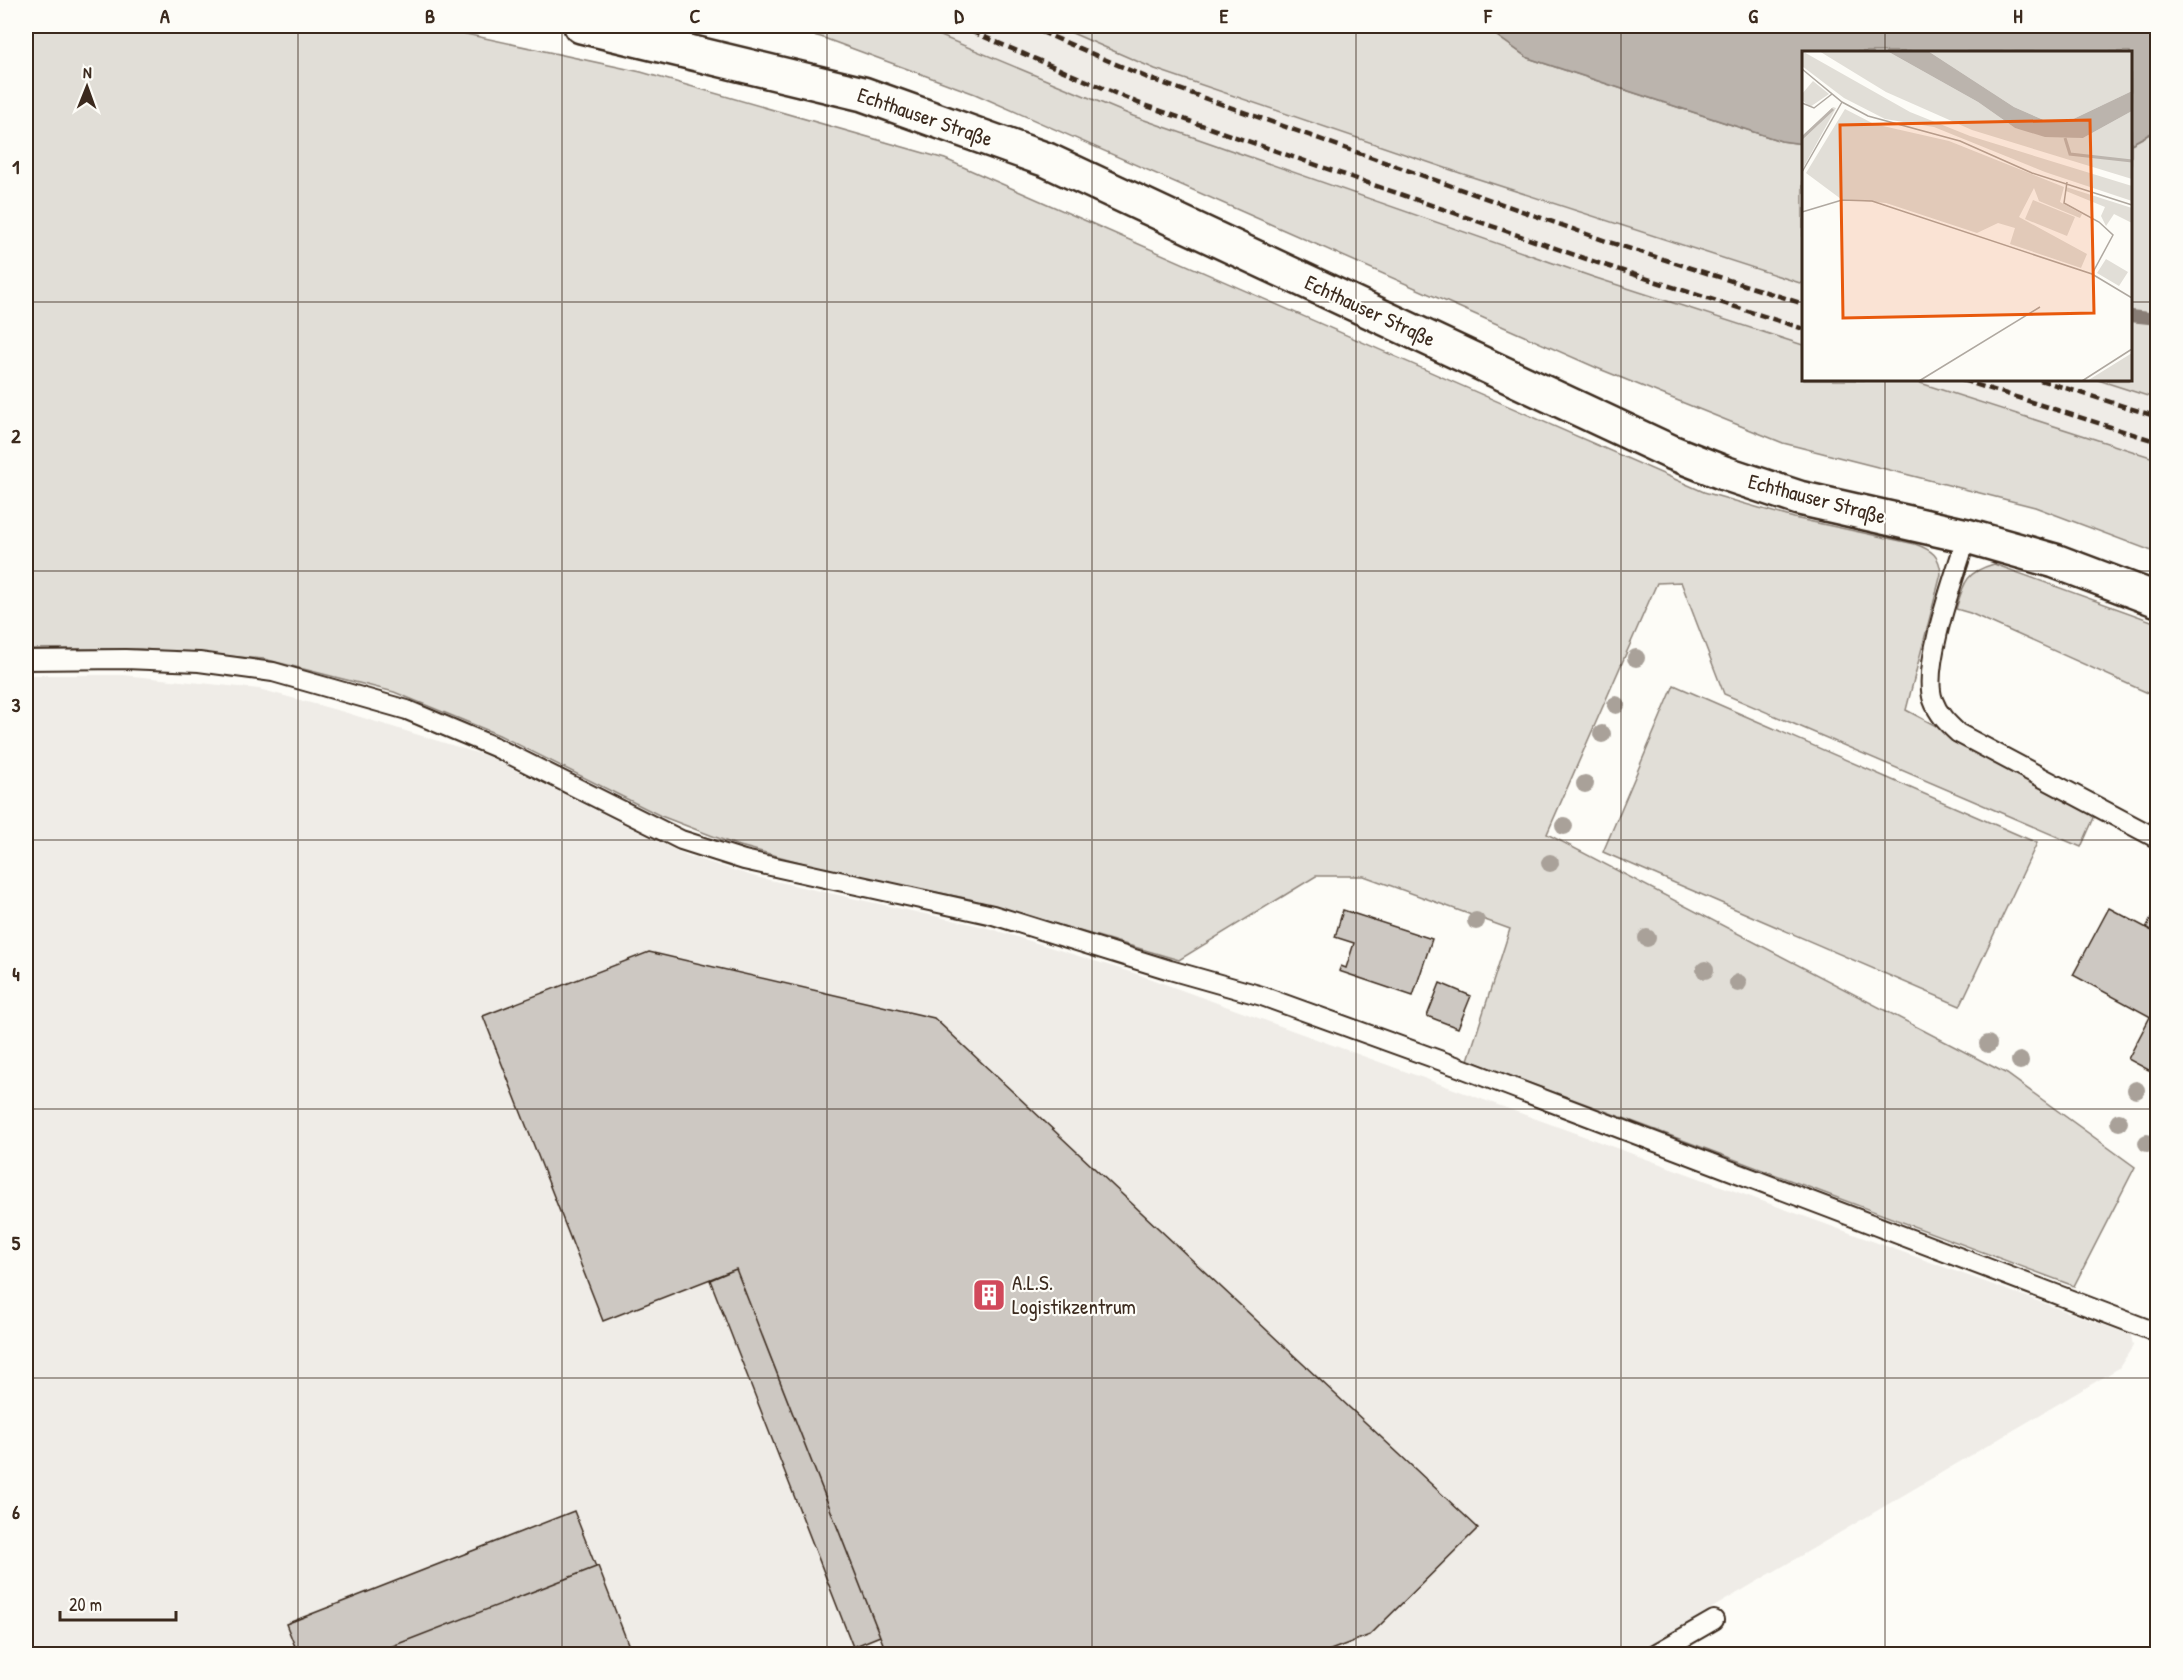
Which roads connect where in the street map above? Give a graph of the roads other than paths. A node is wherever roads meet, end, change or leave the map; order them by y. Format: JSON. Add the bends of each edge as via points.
{"nodes":[{"id":1,"x":581,"y":26,"type":"edge"},
{"id":2,"x":1967,"y":536,"type":"junction"},
{"id":3,"x":2157,"y":600,"type":"edge"},
{"id":4,"x":26,"y":660,"type":"edge"},
{"id":5,"x":2157,"y":839,"type":"edge"},
{"id":6,"x":2157,"y":1333,"type":"edge"},
{"id":7,"x":1714,"y":1620,"type":"dead end"},
{"id":8,"x":1655,"y":1654,"type":"edge"}],
"edges":[{"from":1,"to":2,"type":"main road","name":"Echthauser Straße","via":[[863,94],[1047,160],[1671,452],[1799,498]]},
{"from":2,"to":3,"type":"main road","name":"Echthauser Straße","via":[[2055,561]]},
{"from":2,"to":5,"type":"lane","via":[[1933,656],[1932,697],[1940,716],[1958,733]]},
{"from":4,"to":6,"type":"lane","via":[[188,662],[252,669],[407,710],[495,747],[681,840],[744,860],[993,915],[1262,996]]},
{"from":7,"to":8,"type":"lane"}]}
